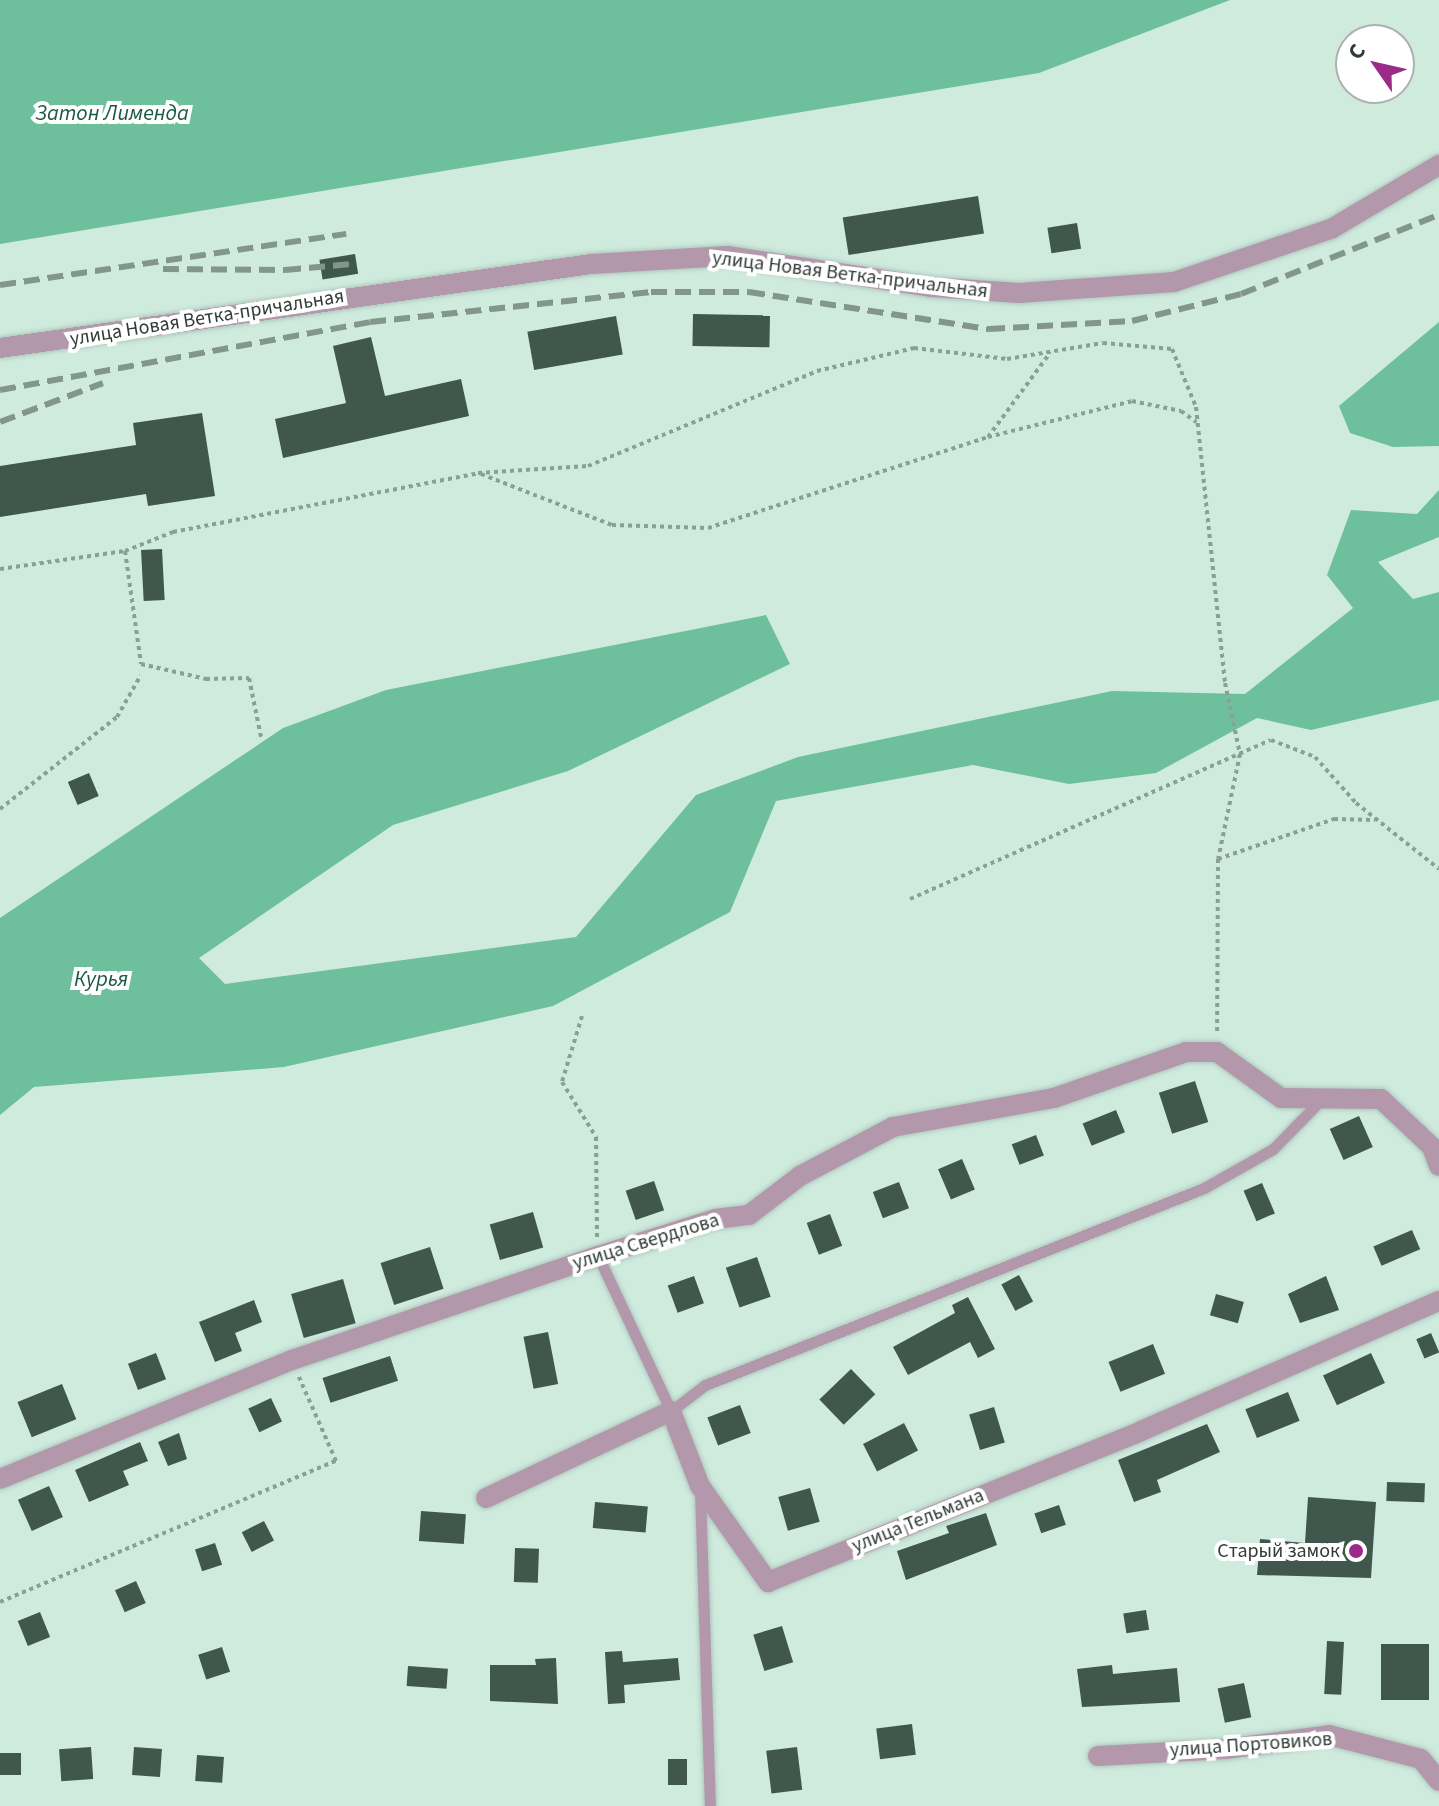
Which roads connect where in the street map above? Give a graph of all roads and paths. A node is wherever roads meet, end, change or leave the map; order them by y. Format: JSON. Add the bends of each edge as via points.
{"nodes":[{"id":1,"x":1439,"y":165,"type":"edge"},
{"id":2,"x":0,"y":348,"type":"edge"},
{"id":3,"x":1051,"y":352,"type":"junction"},
{"id":4,"x":1198,"y":423,"type":"junction"},
{"id":5,"x":988,"y":437,"type":"junction"},
{"id":6,"x":478,"y":473,"type":"junction"},
{"id":7,"x":125,"y":551,"type":"junction"},
{"id":8,"x":0,"y":569,"type":"edge"},
{"id":9,"x":141,"y":675,"type":"dead end"},
{"id":10,"x":261,"y":737,"type":"dead end"},
{"id":11,"x":1240,"y":754,"type":"junction"},
{"id":12,"x":0,"y":809,"type":"edge"},
{"id":13,"x":1377,"y":820,"type":"junction"},
{"id":14,"x":1218,"y":859,"type":"junction"},
{"id":15,"x":1439,"y":869,"type":"edge"},
{"id":16,"x":910,"y":899,"type":"dead end"},
{"id":17,"x":582,"y":1016,"type":"dead end"},
{"id":18,"x":1217,"y":1052,"type":"junction"},
{"id":19,"x":1321,"y":1100,"type":"junction"},
{"id":20,"x":1439,"y":1166,"type":"edge"},
{"id":21,"x":598,"y":1256,"type":"junction"},
{"id":22,"x":1439,"y":1301,"type":"edge"},
{"id":23,"x":292,"y":1360,"type":"junction"},
{"id":24,"x":671,"y":1411,"type":"junction"},
{"id":25,"x":0,"y":1479,"type":"edge"},
{"id":26,"x":700,"y":1486,"type":"junction"},
{"id":27,"x":486,"y":1498,"type":"dead end"},
{"id":28,"x":0,"y":1602,"type":"edge"},
{"id":29,"x":1098,"y":1756,"type":"dead end"},
{"id":30,"x":1439,"y":1781,"type":"edge"},
{"id":31,"x":710,"y":1806,"type":"edge"}],
"edges":[{"from":1,"to":2,"type":"street","name":"улица Новая Ветка-причальная","via":[[1331,229],[1174,282],[1019,293],[931,287],[727,256],[591,264]]},
{"from":3,"to":4,"type":"path","via":[[1103,343],[1172,349]]},
{"from":3,"to":5,"type":"path"},
{"from":3,"to":6,"type":"path","via":[[1007,359],[914,348],[817,371],[588,466]]},
{"from":4,"to":5,"type":"path","via":[[1181,411],[1132,401]]},
{"from":4,"to":11,"type":"path","via":[[1225,683]]},
{"from":5,"to":6,"type":"path","via":[[708,528],[612,525]]},
{"from":6,"to":7,"type":"path","via":[[173,532]]},
{"from":7,"to":8,"type":"path"},
{"from":7,"to":10,"type":"path","via":[[141,664],[206,679],[249,678]]},
{"from":9,"to":12,"type":"path","via":[[117,717]]},
{"from":11,"to":13,"type":"path","via":[[1271,740],[1315,757]]},
{"from":11,"to":14,"type":"path"},
{"from":11,"to":16,"type":"path"},
{"from":13,"to":14,"type":"path","via":[[1334,819]]},
{"from":13,"to":15,"type":"path"},
{"from":14,"to":18,"type":"path"},
{"from":17,"to":21,"type":"path","via":[[562,1082],[596,1137],[592,1166]]},
{"from":18,"to":19,"type":"street","via":[[1281,1098]]},
{"from":18,"to":21,"type":"street","name":"улица Свердлова","via":[[1186,1052],[1054,1098],[893,1127],[800,1176],[749,1215],[715,1219]]},
{"from":19,"to":20,"type":"street","via":[[1381,1099],[1432,1147]]},
{"from":19,"to":24,"type":"lane","via":[[1273,1149],[1204,1188],[705,1385]]},
{"from":21,"to":23,"type":"street","name":"улица Свердлова"},
{"from":21,"to":24,"type":"lane"},
{"from":22,"to":26,"type":"street","name":"улица Тельмана","via":[[1141,1431],[768,1582]]},
{"from":23,"to":25,"type":"street","name":"улица Свердлова"},
{"from":23,"to":28,"type":"path","via":[[336,1461]]},
{"from":24,"to":26,"type":"street","name":"улица Тельмана"},
{"from":24,"to":27,"type":"street"},
{"from":26,"to":31,"type":"lane"},
{"from":29,"to":30,"type":"street","name":"улица Портовиков","via":[[1226,1749],[1329,1735],[1421,1759]]}]}
